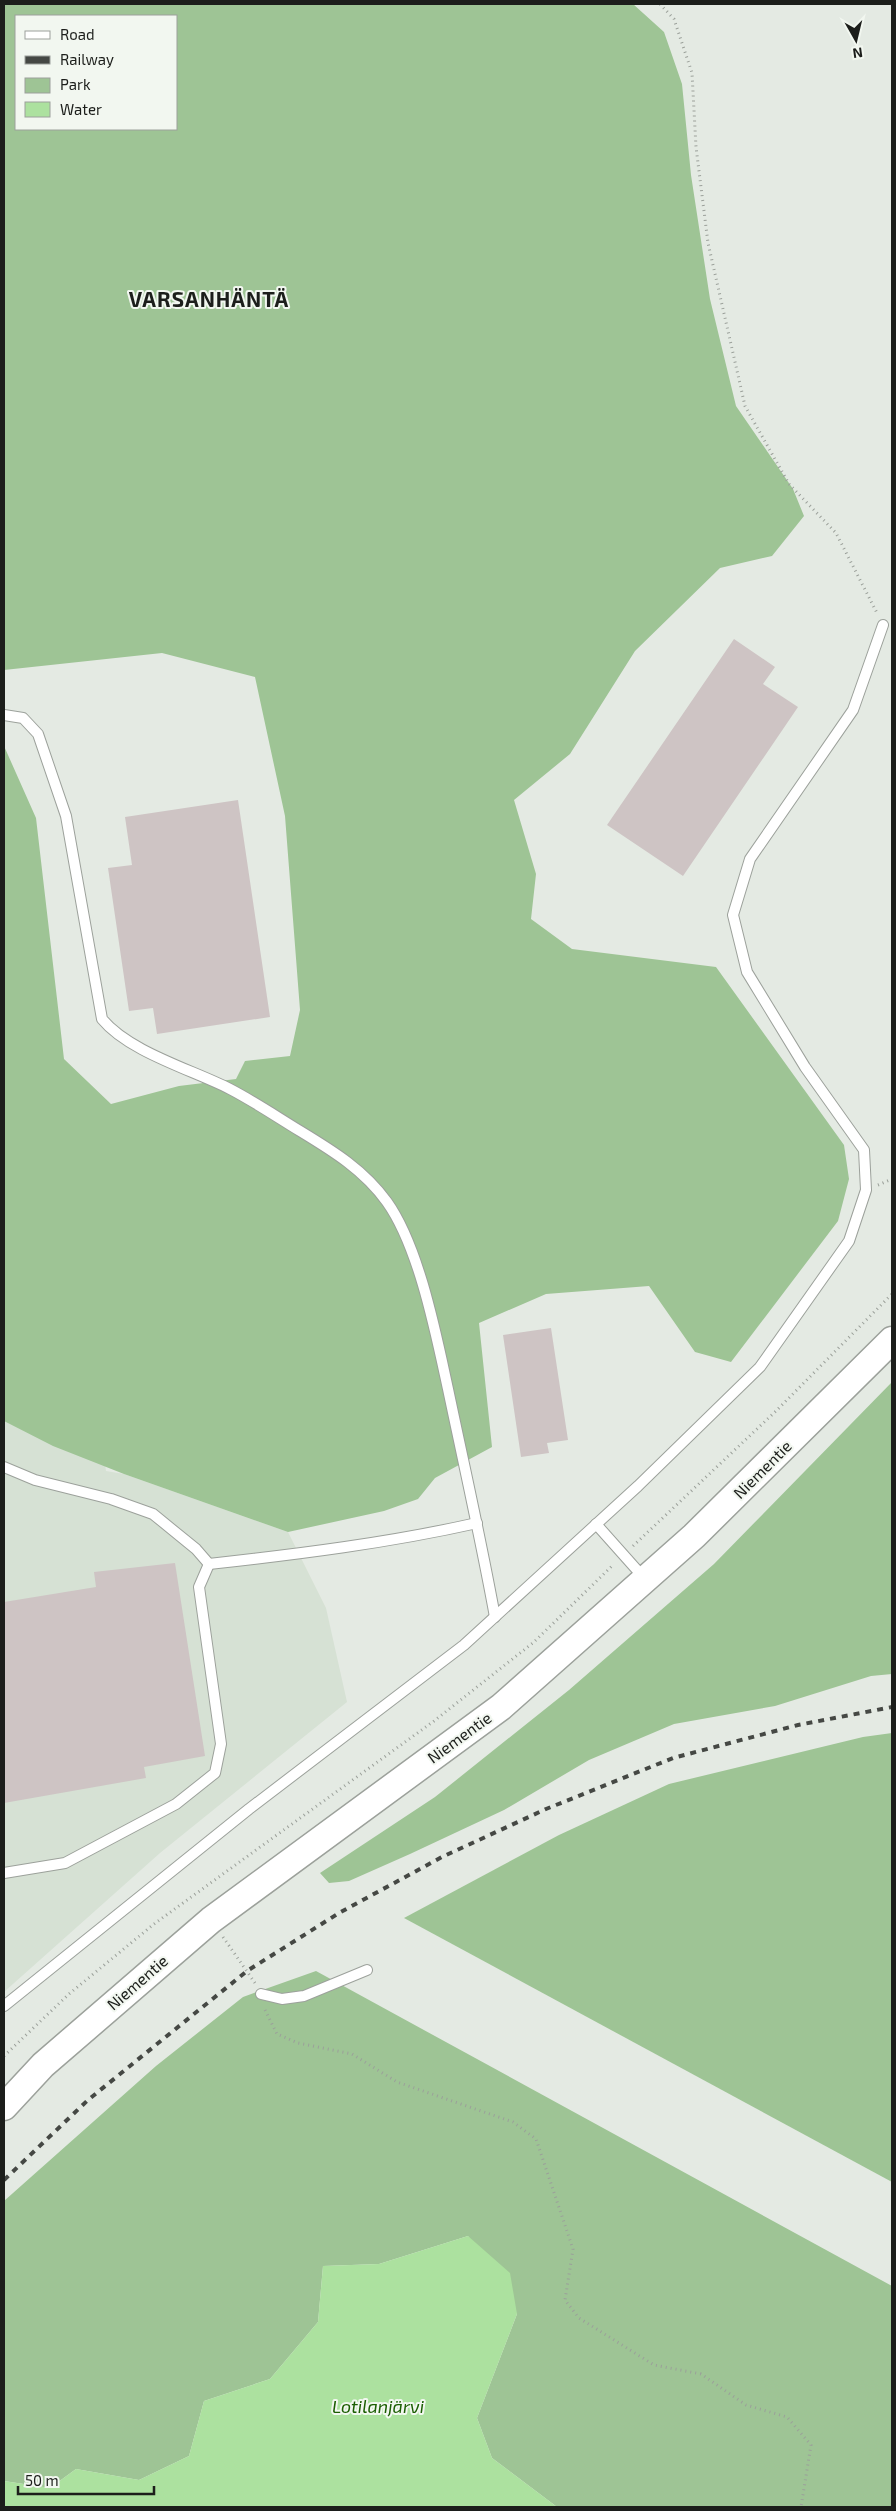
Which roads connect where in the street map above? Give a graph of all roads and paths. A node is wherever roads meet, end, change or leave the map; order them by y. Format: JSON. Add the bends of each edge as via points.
{"nodes":[{"id":1,"x":660,"y":4,"type":"edge"},
{"id":2,"x":882,"y":625,"type":"joint"},
{"id":3,"x":4,"y":715,"type":"edge"},
{"id":4,"x":892,"y":1294,"type":"edge"},
{"id":5,"x":892,"y":1340,"type":"edge"},
{"id":6,"x":4,"y":1467,"type":"edge"},
{"id":7,"x":477,"y":1523,"type":"junction"},
{"id":8,"x":596,"y":1524,"type":"junction"},
{"id":9,"x":624,"y":1554,"type":"junction"},
{"id":10,"x":209,"y":1564,"type":"junction"},
{"id":11,"x":645,"y":1580,"type":"junction"},
{"id":12,"x":495,"y":1617,"type":"junction"},
{"id":13,"x":4,"y":1873,"type":"edge"},
{"id":14,"x":192,"y":1895,"type":"junction"},
{"id":15,"x":211,"y":1920,"type":"junction"},
{"id":16,"x":368,"y":1970,"type":"dead end"},
{"id":17,"x":261,"y":1994,"type":"junction"},
{"id":18,"x":4,"y":2006,"type":"edge"},
{"id":19,"x":4,"y":2056,"type":"edge"},
{"id":20,"x":4,"y":2106,"type":"edge"},
{"id":21,"x":801,"y":2507,"type":"edge"}],
"edges":[{"from":1,"to":2,"type":"path","via":[[674,19],[692,73],[696,147],[708,243],[745,406],[789,484],[836,533]]},
{"from":2,"to":8,"type":"lane","via":[[852,710],[750,859],[733,915],[747,972],[805,1066],[864,1150],[866,1190],[849,1241],[760,1367]]},
{"from":3,"to":7,"type":"lane","via":[[23,718],[38,734],[66,816],[102,1019],[110,1029],[153,1055],[231,1090],[342,1156],[366,1176],[387,1203],[404,1233],[425,1296]]},
{"from":4,"to":9,"type":"path","via":[[776,1411]]},
{"from":5,"to":11,"type":"main road","name":"Niementie","via":[[694,1536]]},
{"from":6,"to":10,"type":"lane","via":[[35,1480],[111,1499],[153,1514],[196,1549]]},
{"from":7,"to":10,"type":"lane","via":[[416,1537],[308,1554]]},
{"from":7,"to":12,"type":"lane"},
{"from":8,"to":9,"type":"lane"},
{"from":8,"to":12,"type":"lane"},
{"from":9,"to":11,"type":"lane"},
{"from":9,"to":14,"type":"path","via":[[534,1642],[449,1709]]},
{"from":10,"to":13,"type":"lane","via":[[199,1587],[221,1744],[215,1773],[176,1804],[65,1863]]},
{"from":11,"to":15,"type":"main road","name":"Niementie","via":[[500,1707]]},
{"from":12,"to":18,"type":"lane","via":[[464,1645],[249,1809]]},
{"from":14,"to":15,"type":"path"},
{"from":14,"to":19,"type":"path","via":[[69,1994]]},
{"from":15,"to":17,"type":"path"},
{"from":15,"to":20,"type":"main road","name":"Niementie","via":[[42,2065]]},
{"from":16,"to":17,"type":"lane","via":[[304,1996],[282,1999]]},
{"from":17,"to":21,"type":"path","via":[[277,2034],[298,2043],[352,2054],[397,2082],[513,2122],[536,2139],[573,2250],[565,2300],[579,2318],[654,2365],[701,2374],[746,2405],[787,2417],[811,2445]]}]}
